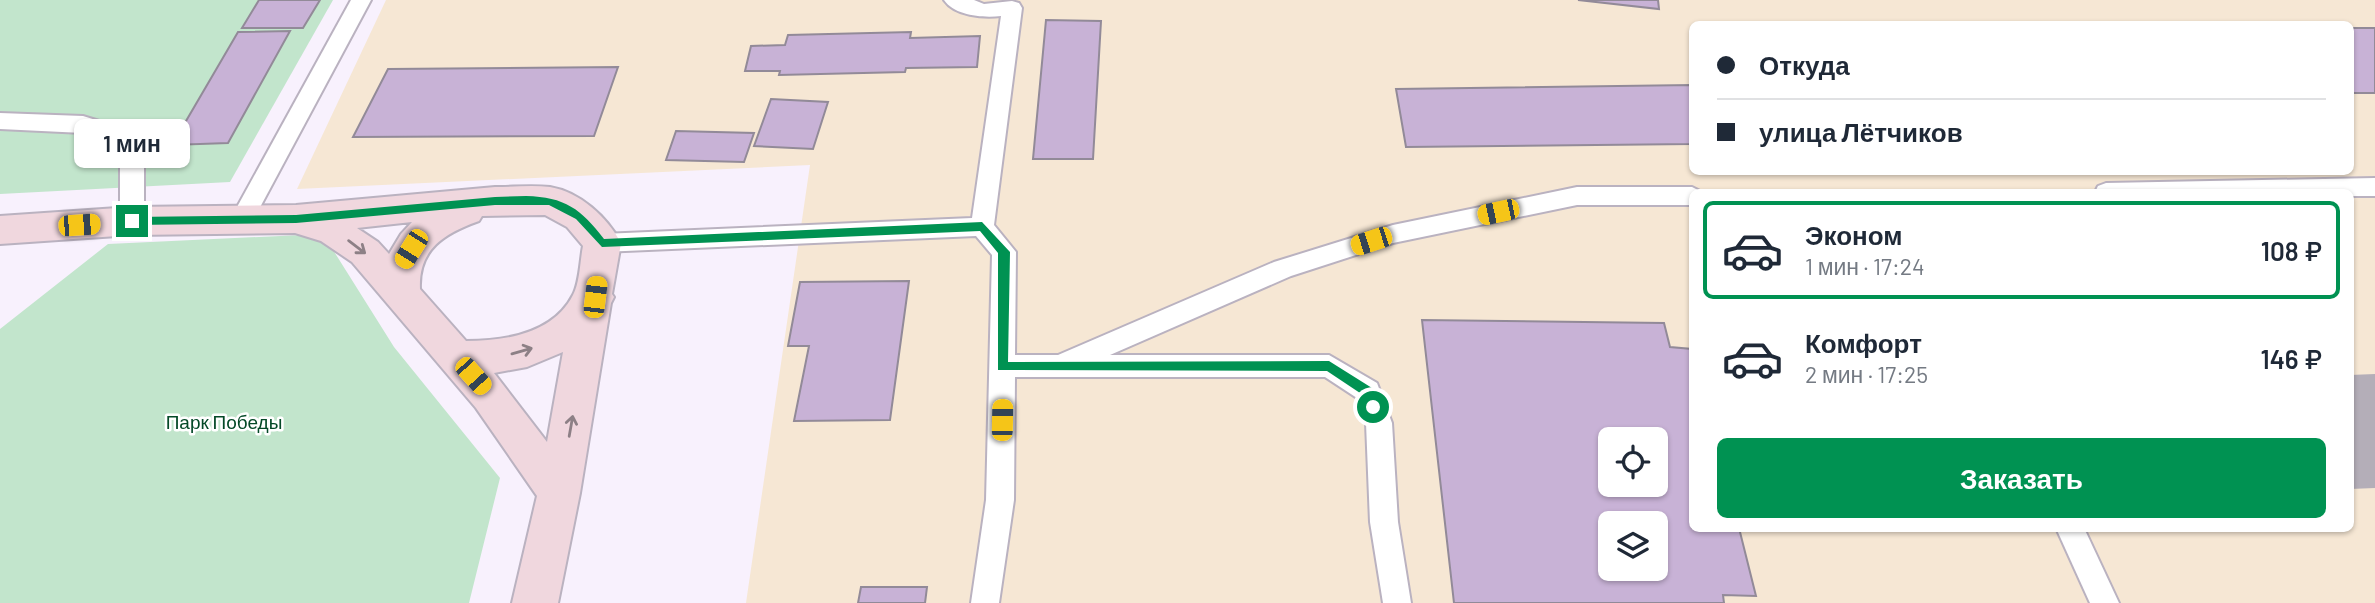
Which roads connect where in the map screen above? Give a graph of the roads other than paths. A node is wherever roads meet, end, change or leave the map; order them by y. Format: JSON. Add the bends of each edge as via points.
{"nodes":[{"id":1,"x":361,"y":0,"type":"edge"},
{"id":2,"x":954,"y":0,"type":"edge"},
{"id":3,"x":0,"y":121,"type":"edge"},
{"id":4,"x":2375,"y":187,"type":"edge"},
{"id":5,"x":2267,"y":189,"type":"edge"},
{"id":6,"x":1689,"y":196,"type":"edge"},
{"id":7,"x":502,"y":201,"type":"junction"},
{"id":8,"x":243,"y":218,"type":"junction"},
{"id":9,"x":296,"y":219,"type":"junction"},
{"id":10,"x":132,"y":221,"type":"junction"},
{"id":11,"x":982,"y":227,"type":"junction"},
{"id":12,"x":0,"y":230,"type":"edge"},
{"id":13,"x":602,"y":243,"type":"junction"},
{"id":14,"x":401,"y":296,"type":"junction"},
{"id":15,"x":595,"y":297,"type":"junction"},
{"id":16,"x":455,"y":357,"type":"junction"},
{"id":17,"x":1002,"y":366,"type":"junction"},
{"id":18,"x":1059,"y":366,"type":"junction"},
{"id":19,"x":559,"y":493,"type":"junction"},
{"id":20,"x":2072,"y":532,"type":"edge"},
{"id":21,"x":535,"y":603,"type":"edge"},
{"id":22,"x":985,"y":603,"type":"edge"},
{"id":23,"x":1397,"y":603,"type":"edge"},
{"id":24,"x":2105,"y":603,"type":"edge"}],
"edges":[{"from":1,"to":8,"type":"lane"},
{"from":2,"to":11,"type":"lane","via":[[982,11],[1012,8]]},
{"from":3,"to":10,"type":"lane","via":[[50,121],[112,130],[130,139]]},
{"from":4,"to":5,"type":"lane"},
{"from":6,"to":18,"type":"lane","via":[[1577,196],[1393,234],[1283,269]]},
{"from":7,"to":9,"type":"main road"},
{"from":7,"to":13,"type":"main road","via":[[550,201],[580,216]]},
{"from":7,"to":14,"type":"main road","via":[[451,216],[421,234],[402,264]]},
{"from":8,"to":9,"type":"main road"},
{"from":8,"to":10,"type":"main road"},
{"from":9,"to":14,"type":"main road","one_way":true,"via":[[334,231],[365,252]]},
{"from":10,"to":12,"type":"main road"},
{"from":11,"to":13,"type":"lane"},
{"from":11,"to":17,"type":"lane","via":[[1004,252]]},
{"from":13,"to":15,"type":"main road"},
{"from":14,"to":16,"type":"main road"},
{"from":16,"to":15,"type":"main road","one_way":true,"via":[[495,358],[532,349],[564,330]]},
{"from":19,"to":15,"type":"main road","one_way":true},
{"from":16,"to":19,"type":"main road","via":[[491,396]]},
{"from":17,"to":18,"type":"lane"},
{"from":17,"to":22,"type":"lane","via":[[1000,500]]},
{"from":18,"to":23,"type":"lane","via":[[1329,366],[1368,391],[1379,423],[1384,522]]},
{"from":19,"to":21,"type":"main road"},
{"from":20,"to":24,"type":"lane"}]}
